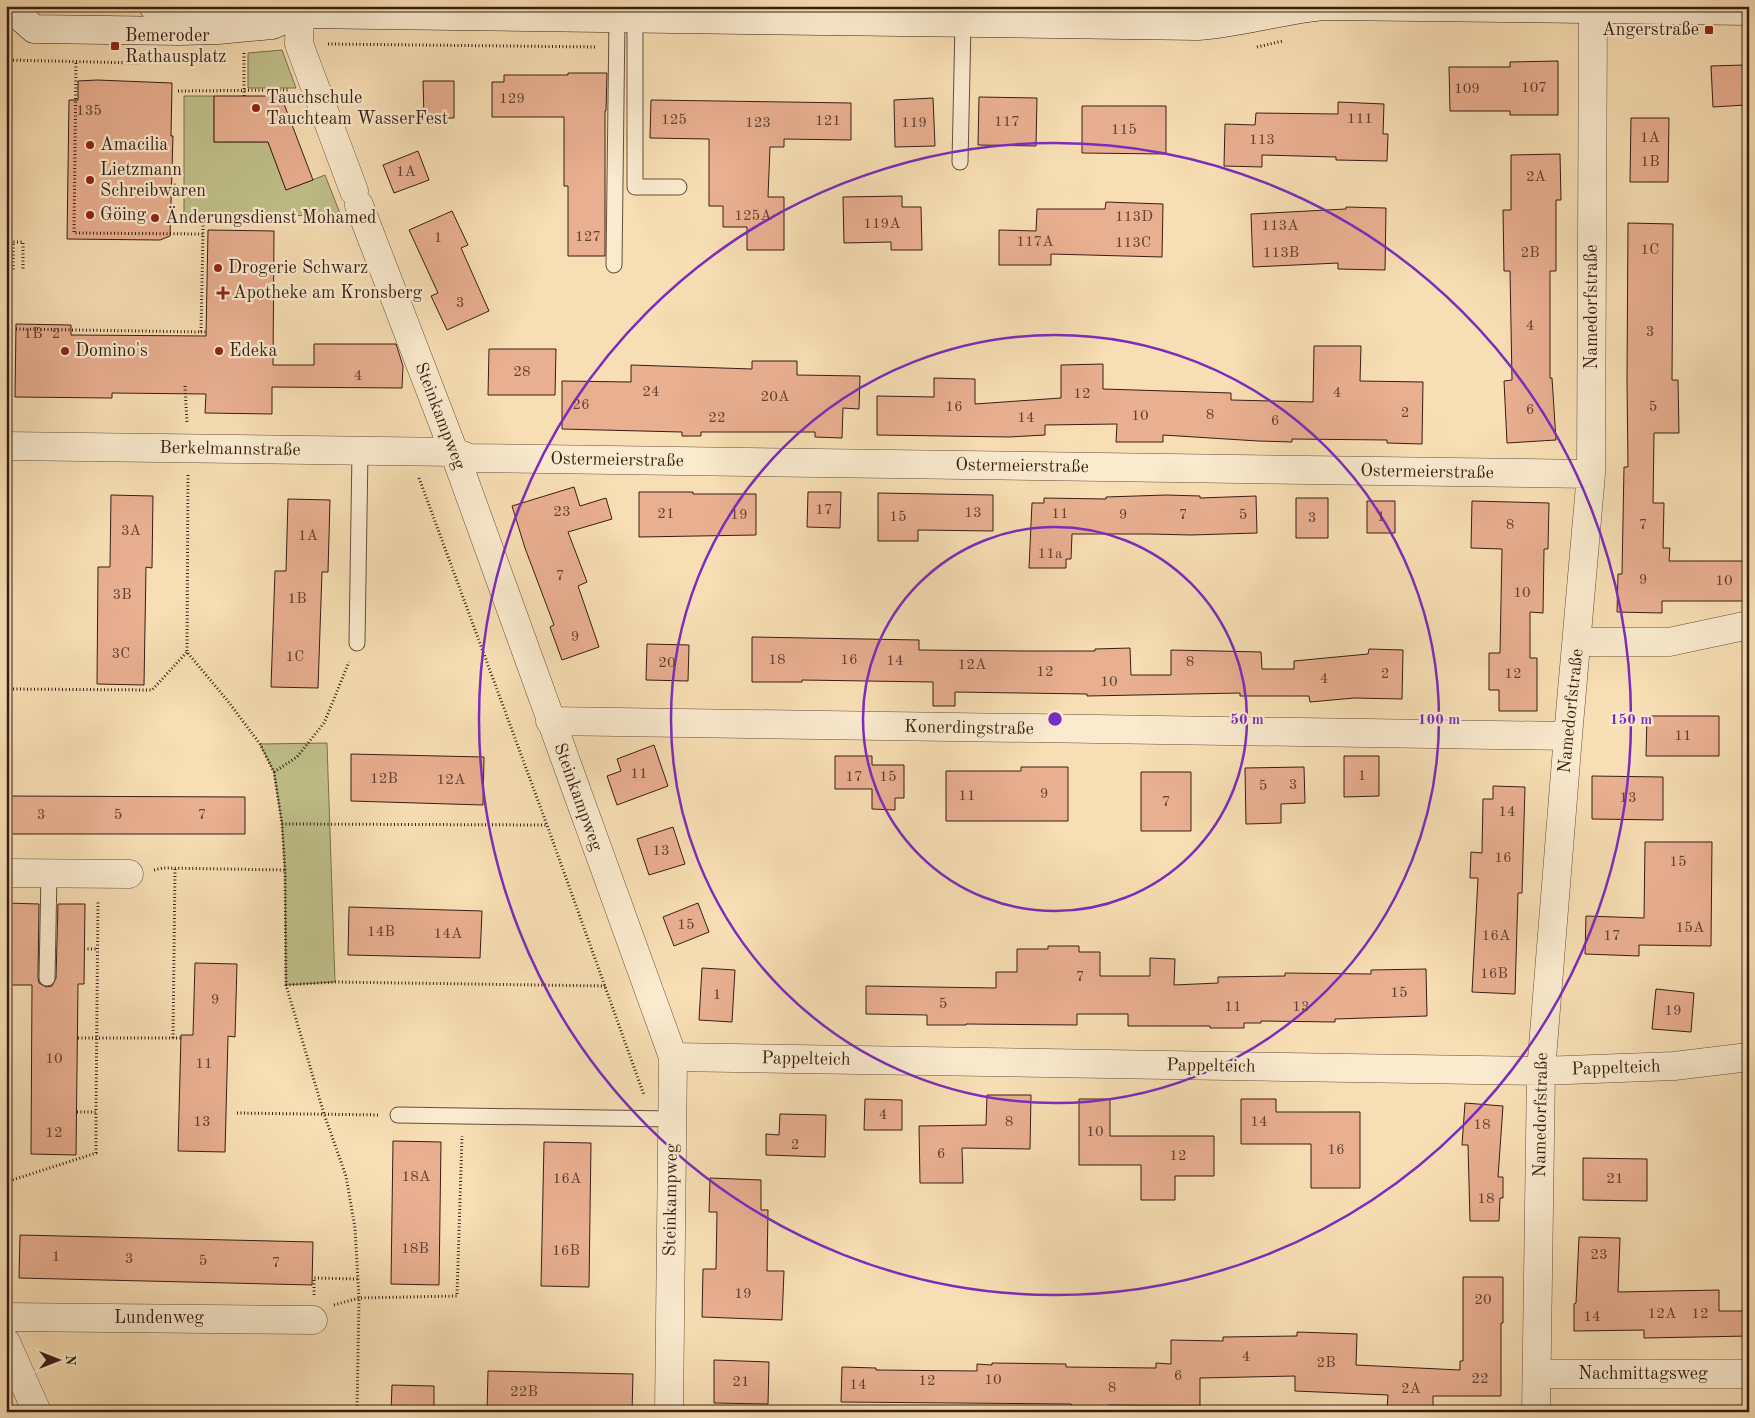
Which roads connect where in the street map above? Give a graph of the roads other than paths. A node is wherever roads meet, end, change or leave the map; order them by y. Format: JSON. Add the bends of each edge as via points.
{"nodes":[{"id":1,"x":153,"y":6,"type":"edge"},
{"id":2,"x":1324,"y":6,"type":"edge"},
{"id":3,"x":1328,"y":6,"type":"edge"},
{"id":4,"x":1702,"y":8,"type":"edge"},
{"id":5,"x":1593,"y":10,"type":"junction"},
{"id":6,"x":1749,"y":11,"type":"edge"},
{"id":7,"x":19,"y":12,"type":"edge"},
{"id":8,"x":1257,"y":12,"type":"edge"},
{"id":9,"x":300,"y":14,"type":"junction"},
{"id":10,"x":626,"y":19,"type":"junction"},
{"id":11,"x":963,"y":24,"type":"junction"},
{"id":12,"x":960,"y":162,"type":"dead end"},
{"id":13,"x":679,"y":187,"type":"dead end"},
{"id":14,"x":614,"y":265,"type":"dead end"},
{"id":15,"x":6,"y":446,"type":"edge"},
{"id":16,"x":360,"y":451,"type":"junction"},
{"id":17,"x":454,"y":452,"type":"junction"},
{"id":18,"x":1592,"y":474,"type":"junction"},
{"id":19,"x":1749,"y":625,"type":"edge"},
{"id":20,"x":1577,"y":642,"type":"junction"},
{"id":21,"x":357,"y":644,"type":"road end"},
{"id":22,"x":550,"y":721,"type":"junction"},
{"id":23,"x":1568,"y":736,"type":"junction"},
{"id":24,"x":6,"y":873,"type":"edge"},
{"id":25,"x":49,"y":874,"type":"junction"},
{"id":26,"x":129,"y":874,"type":"road end"},
{"id":27,"x":47,"y":978,"type":"dead end"},
{"id":28,"x":673,"y":1057,"type":"junction"},
{"id":29,"x":1749,"y":1057,"type":"edge"},
{"id":30,"x":1541,"y":1071,"type":"junction"},
{"id":31,"x":398,"y":1115,"type":"road end"},
{"id":32,"x":662,"y":1119,"type":"junction"},
{"id":33,"x":6,"y":1317,"type":"edge"},
{"id":34,"x":313,"y":1320,"type":"road end"},
{"id":35,"x":6,"y":1342,"type":"edge"},
{"id":36,"x":1537,"y":1374,"type":"junction"},
{"id":37,"x":1749,"y":1374,"type":"edge"},
{"id":38,"x":37,"y":1412,"type":"edge"},
{"id":39,"x":669,"y":1412,"type":"edge"},
{"id":40,"x":1536,"y":1412,"type":"edge"}],
"edges":[{"from":1,"to":9,"type":"street","via":[[277,8]]},
{"from":2,"to":8,"type":"street"},
{"from":3,"to":5,"type":"street"},
{"from":4,"to":5,"type":"street"},
{"from":4,"to":6,"type":"street"},
{"from":5,"to":18,"type":"street","name":"Namedorfstraße"},
{"from":7,"to":9,"type":"street","via":[[34,29],[179,31],[272,24]]},
{"from":8,"to":11,"type":"street","via":[[1226,24],[1198,26]]},
{"from":9,"to":10,"type":"street"},
{"from":9,"to":17,"type":"street","name":"Steinkampweg","via":[[299,44]]},
{"from":10,"to":11,"type":"street"},
{"from":10,"to":13,"type":"lane","via":[[635,187]]},
{"from":10,"to":14,"type":"lane"},
{"from":11,"to":12,"type":"lane"},
{"from":15,"to":16,"type":"street","name":"Berkelmannstraße"},
{"from":16,"to":17,"type":"street","name":"Berkelmannstraße"},
{"from":16,"to":21,"type":"lane"},
{"from":17,"to":18,"type":"street","name":"Ostermeierstraße","via":[[470,458]]},
{"from":17,"to":22,"type":"street","name":"Steinkampweg"},
{"from":18,"to":20,"type":"street","name":"Namedorfstraße"},
{"from":19,"to":20,"type":"street","via":[[1669,642]]},
{"from":20,"to":23,"type":"street","name":"Namedorfstraße"},
{"from":22,"to":23,"type":"street","name":"Konerdingstraße"},
{"from":22,"to":28,"type":"street","name":"Steinkampweg"},
{"from":23,"to":30,"type":"street","name":"Namedorfstraße"},
{"from":24,"to":25,"type":"street"},
{"from":25,"to":26,"type":"street"},
{"from":25,"to":27,"type":"lane"},
{"from":28,"to":30,"type":"street","name":"Pappelteich"},
{"from":28,"to":32,"type":"street","name":"Steinkampweg"},
{"from":29,"to":30,"type":"street","name":"Pappelteich","via":[[1674,1066]]},
{"from":30,"to":36,"type":"street","name":"Namedorfstraße"},
{"from":31,"to":32,"type":"lane"},
{"from":32,"to":39,"type":"street","name":"Steinkampweg"},
{"from":33,"to":34,"type":"street","name":"Lundenweg"},
{"from":35,"to":38,"type":"street"},
{"from":36,"to":37,"type":"street","name":"Nachmittagsweg"},
{"from":36,"to":40,"type":"street","name":"Namedorfstraße"}]}
